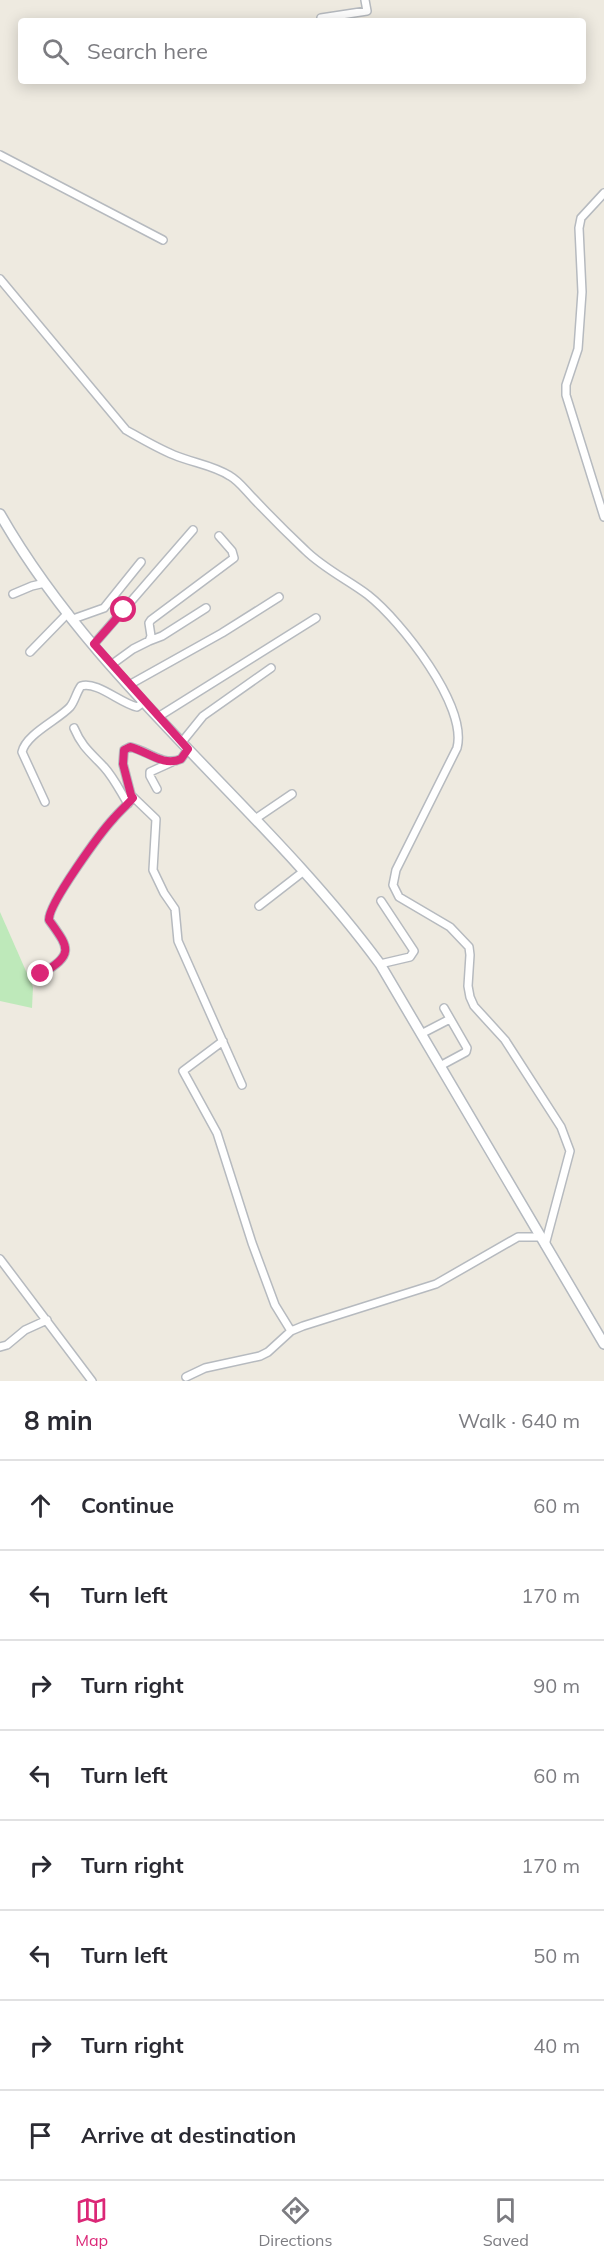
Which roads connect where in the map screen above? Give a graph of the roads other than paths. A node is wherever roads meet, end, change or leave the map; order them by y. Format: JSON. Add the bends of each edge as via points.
{"nodes":[{"id":1,"x":368,"y":1,"type":"edge"},
{"id":2,"x":321,"y":18,"type":"dead end"},
{"id":3,"x":0,"y":155,"type":"edge"},
{"id":4,"x":604,"y":193,"type":"edge"},
{"id":5,"x":163,"y":240,"type":"dead end"},
{"id":6,"x":0,"y":279,"type":"edge"},
{"id":7,"x":0,"y":514,"type":"edge"},
{"id":8,"x":604,"y":517,"type":"edge"},
{"id":9,"x":193,"y":530,"type":"dead end"},
{"id":10,"x":219,"y":536,"type":"dead end"},
{"id":11,"x":141,"y":562,"type":"dead end"},
{"id":12,"x":45,"y":584,"type":"junction"},
{"id":13,"x":13,"y":594,"type":"dead end"},
{"id":14,"x":279,"y":597,"type":"dead end"},
{"id":15,"x":206,"y":608,"type":"dead end"},
{"id":16,"x":71,"y":616,"type":"junction"},
{"id":17,"x":316,"y":618,"type":"dead end"},
{"id":18,"x":149,"y":641,"type":"junction"},
{"id":19,"x":94,"y":644,"type":"junction"},
{"id":20,"x":30,"y":652,"type":"dead end"},
{"id":21,"x":111,"y":665,"type":"junction"},
{"id":22,"x":271,"y":668,"type":"dead end"},
{"id":23,"x":129,"y":685,"type":"junction"},
{"id":24,"x":144,"y":702,"type":"junction"},
{"id":25,"x":158,"y":717,"type":"junction"},
{"id":26,"x":74,"y":728,"type":"dead end"},
{"id":27,"x":185,"y":746,"type":"junction"},
{"id":28,"x":177,"y":760,"type":"junction"},
{"id":29,"x":157,"y":789,"type":"dead end"},
{"id":30,"x":292,"y":794,"type":"dead end"},
{"id":31,"x":131,"y":801,"type":"junction"},
{"id":32,"x":45,"y":802,"type":"dead end"},
{"id":33,"x":255,"y":819,"type":"junction"},
{"id":34,"x":304,"y":871,"type":"junction"},
{"id":35,"x":381,"y":901,"type":"dead end"},
{"id":36,"x":259,"y":906,"type":"dead end"},
{"id":37,"x":380,"y":964,"type":"junction"},
{"id":38,"x":41,"y":974,"type":"dead end"},
{"id":39,"x":444,"y":1008,"type":"dead end"},
{"id":40,"x":450,"y":1019,"type":"junction"},
{"id":41,"x":421,"y":1034,"type":"junction"},
{"id":42,"x":223,"y":1041,"type":"junction"},
{"id":43,"x":440,"y":1065,"type":"junction"},
{"id":44,"x":242,"y":1085,"type":"dead end"},
{"id":45,"x":543,"y":1241,"type":"junction"},
{"id":46,"x":0,"y":1259,"type":"edge"},
{"id":47,"x":47,"y":1320,"type":"junction"},
{"id":48,"x":291,"y":1331,"type":"junction"},
{"id":49,"x":604,"y":1344,"type":"edge"},
{"id":50,"x":0,"y":1347,"type":"edge"},
{"id":51,"x":185,"y":1380,"type":"edge"},
{"id":52,"x":92,"y":1381,"type":"edge"}],
"edges":[{"from":1,"to":2,"type":"street","via":[[368,11]]},
{"from":3,"to":5,"type":"street"},
{"from":4,"to":8,"type":"street","via":[[581,218],[579,228],[581,319],[566,395]]},
{"from":6,"to":45,"type":"street","via":[[126,430],[176,456],[232,477],[306,551],[386,612],[411,640],[438,682],[458,724],[460,739],[396,870],[393,885],[399,897],[450,927],[469,947],[468,986],[474,1006],[505,1040],[561,1127],[570,1151]]},
{"from":7,"to":12,"type":"main road"},
{"from":9,"to":19,"type":"street"},
{"from":10,"to":18,"type":"street","via":[[234,558],[150,620]]},
{"from":11,"to":16,"type":"street","via":[[104,608]]},
{"from":12,"to":13,"type":"street"},
{"from":12,"to":16,"type":"main road"},
{"from":14,"to":23,"type":"street"},
{"from":15,"to":18,"type":"street"},
{"from":16,"to":19,"type":"main road"},
{"from":16,"to":20,"type":"street"},
{"from":17,"to":25,"type":"street"},
{"from":18,"to":21,"type":"street"},
{"from":19,"to":21,"type":"main road"},
{"from":21,"to":23,"type":"main road"},
{"from":22,"to":27,"type":"street","via":[[202,716]]},
{"from":23,"to":24,"type":"main road"},
{"from":24,"to":25,"type":"main road"},
{"from":24,"to":32,"type":"street","via":[[137,707],[129,705],[92,684],[81,686],[71,706],[23,748]]},
{"from":25,"to":27,"type":"main road"},
{"from":26,"to":31,"type":"street","via":[[83,748]]},
{"from":27,"to":28,"type":"street"},
{"from":27,"to":33,"type":"main road"},
{"from":28,"to":29,"type":"street","via":[[150,772]]},
{"from":28,"to":31,"type":"street","via":[[162,760],[127,748],[122,755]]},
{"from":30,"to":33,"type":"street"},
{"from":31,"to":38,"type":"street","via":[[102,834],[50,911],[49,920],[63,939],[66,954]]},
{"from":31,"to":42,"type":"street","via":[[156,819],[153,870],[175,909],[178,941]]},
{"from":33,"to":34,"type":"main road"},
{"from":34,"to":36,"type":"street"},
{"from":34,"to":37,"type":"main road"},
{"from":35,"to":37,"type":"street","via":[[414,951],[410,957]]},
{"from":37,"to":41,"type":"main road"},
{"from":39,"to":40,"type":"street"},
{"from":40,"to":41,"type":"street"},
{"from":40,"to":43,"type":"street","via":[[467,1050]]},
{"from":41,"to":43,"type":"main road"},
{"from":42,"to":44,"type":"street"},
{"from":42,"to":48,"type":"street","via":[[183,1071],[217,1133],[275,1305]]},
{"from":43,"to":45,"type":"main road"},
{"from":45,"to":48,"type":"street","via":[[518,1237],[436,1284]]},
{"from":45,"to":49,"type":"main road"},
{"from":46,"to":47,"type":"street"},
{"from":47,"to":50,"type":"street"},
{"from":47,"to":52,"type":"street"},
{"from":48,"to":51,"type":"street","via":[[260,1356],[206,1368]]}]}
